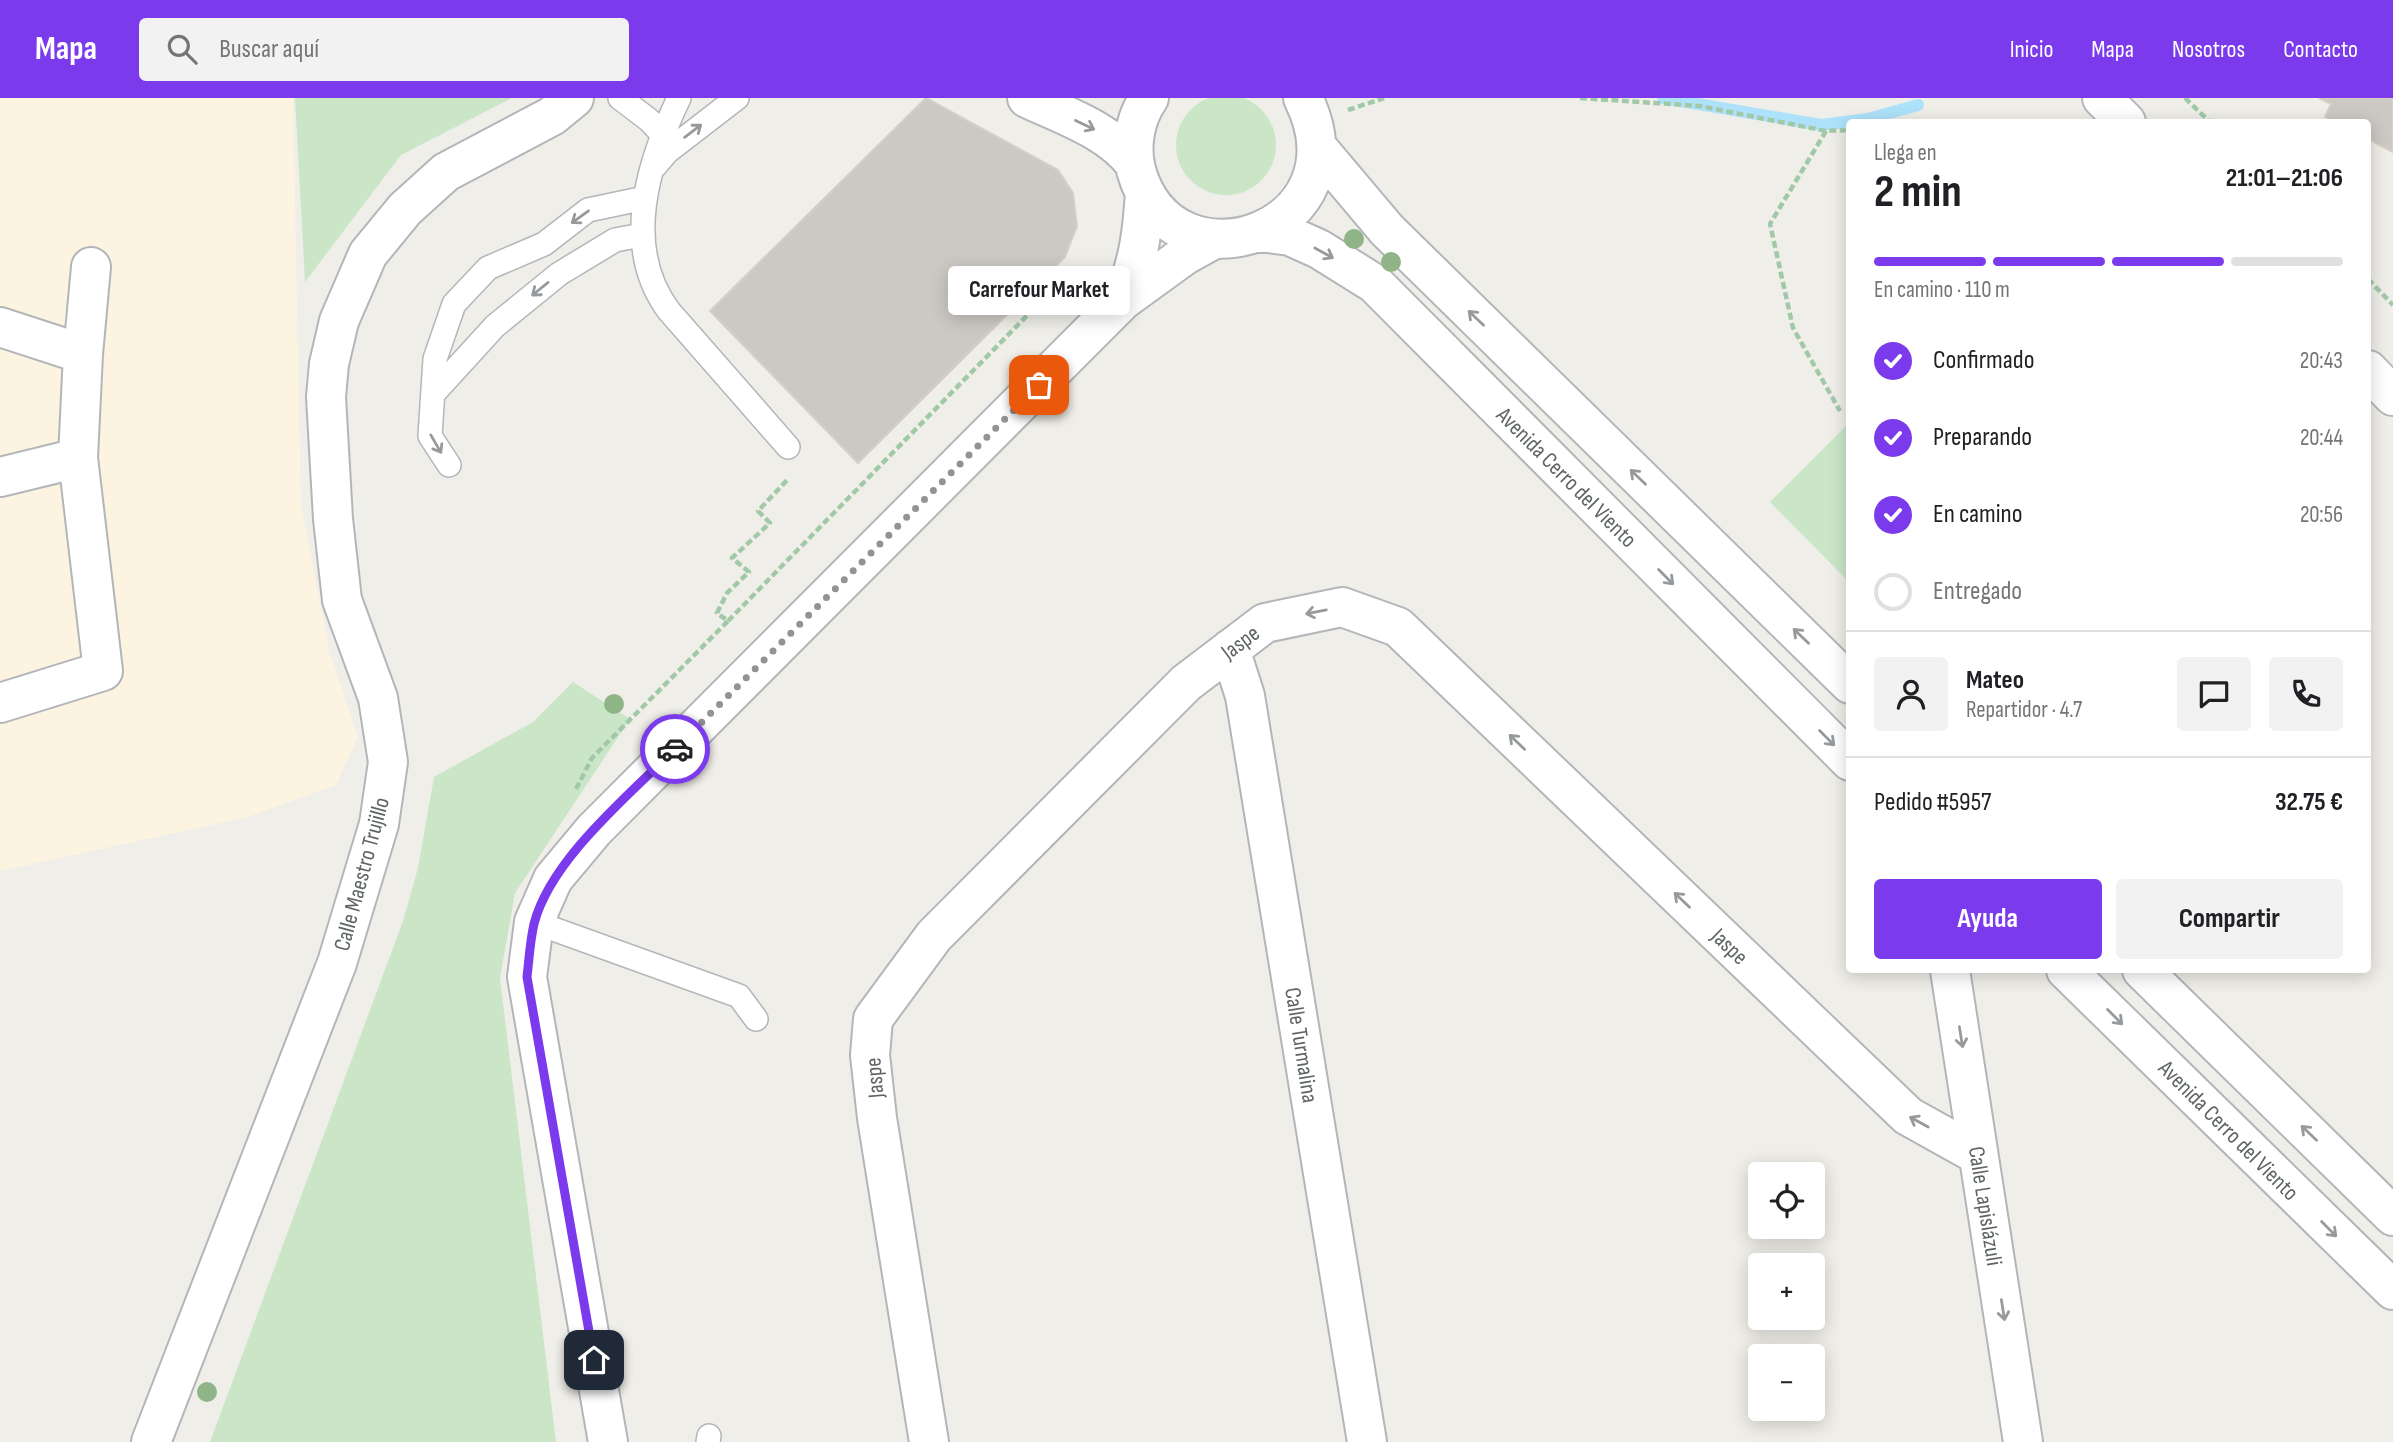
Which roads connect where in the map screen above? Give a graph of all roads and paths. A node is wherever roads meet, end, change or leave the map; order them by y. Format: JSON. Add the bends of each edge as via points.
{"nodes":[{"id":1,"x":574,"y":98,"type":"edge"},
{"id":2,"x":620,"y":98,"type":"edge"},
{"id":3,"x":679,"y":98,"type":"edge"},
{"id":4,"x":737,"y":98,"type":"edge"},
{"id":5,"x":1027,"y":98,"type":"edge"},
{"id":6,"x":1149,"y":98,"type":"edge"},
{"id":7,"x":1303,"y":98,"type":"edge"},
{"id":8,"x":1580,"y":98,"type":"edge"},
{"id":9,"x":2102,"y":98,"type":"edge"},
{"id":10,"x":2185,"y":98,"type":"edge"},
{"id":11,"x":2123,"y":119,"type":"edge"},
{"id":12,"x":2207,"y":119,"type":"edge"},
{"id":13,"x":1846,"y":130,"type":"edge"},
{"id":14,"x":1826,"y":131,"type":"junction"},
{"id":15,"x":662,"y":134,"type":"junction"},
{"id":16,"x":1317,"y":147,"type":"junction"},
{"id":17,"x":653,"y":169,"type":"junction"},
{"id":18,"x":1140,"y":178,"type":"junction"},
{"id":19,"x":645,"y":198,"type":"junction"},
{"id":20,"x":1260,"y":232,"type":"junction"},
{"id":21,"x":642,"y":235,"type":"junction"},
{"id":22,"x":1214,"y":239,"type":"junction"},
{"id":23,"x":91,"y":267,"type":"dead end"},
{"id":24,"x":2371,"y":282,"type":"edge"},
{"id":25,"x":1123,"y":300,"type":"junction"},
{"id":26,"x":2393,"y":304,"type":"edge"},
{"id":27,"x":0,"y":327,"type":"edge"},
{"id":28,"x":1097,"y":327,"type":"junction"},
{"id":29,"x":83,"y":354,"type":"junction"},
{"id":30,"x":2371,"y":373,"type":"edge"},
{"id":31,"x":433,"y":394,"type":"junction"},
{"id":32,"x":2393,"y":396,"type":"edge"},
{"id":33,"x":1840,"y":411,"type":"dead end"},
{"id":34,"x":788,"y":447,"type":"joint"},
{"id":35,"x":78,"y":458,"type":"junction"},
{"id":36,"x":449,"y":465,"type":"dead end"},
{"id":37,"x":0,"y":477,"type":"edge"},
{"id":38,"x":727,"y":621,"type":"junction"},
{"id":39,"x":1230,"y":649,"type":"junction"},
{"id":40,"x":1846,"y":680,"type":"edge"},
{"id":41,"x":0,"y":703,"type":"edge"},
{"id":42,"x":1846,"y":757,"type":"edge"},
{"id":43,"x":594,"y":830,"type":"junction"},
{"id":44,"x":534,"y":922,"type":"junction"},
{"id":45,"x":1950,"y":973,"type":"edge"},
{"id":46,"x":2069,"y":973,"type":"edge"},
{"id":47,"x":2145,"y":973,"type":"edge"},
{"id":48,"x":756,"y":1019,"type":"dead end"},
{"id":49,"x":1978,"y":1155,"type":"junction"},
{"id":50,"x":2393,"y":1216,"type":"edge"},
{"id":51,"x":2393,"y":1290,"type":"edge"},
{"id":52,"x":151,"y":1442,"type":"edge"},
{"id":53,"x":608,"y":1442,"type":"edge"},
{"id":54,"x":929,"y":1442,"type":"edge"},
{"id":55,"x":1367,"y":1442,"type":"edge"},
{"id":56,"x":2023,"y":1442,"type":"edge"}],
"edges":[{"from":1,"to":52,"type":"street","name":"Calle Maestro Trujillo","via":[[552,116],[446,172],[405,209],[368,254],[339,321],[326,397],[333,519],[342,600],[378,698],[388,762],[379,824],[337,963]]},
{"from":2,"to":15,"type":"lane"},
{"from":3,"to":15,"type":"lane"},
{"from":17,"to":4,"type":"lane","one_way":true,"via":[[667,152]]},
{"from":5,"to":18,"type":"street","one_way":true,"via":[[1123,148]]},
{"from":6,"to":18,"type":"street","via":[[1134,135]]},
{"from":7,"to":16,"type":"street","via":[[1314,122]]},
{"from":8,"to":14,"type":"path","via":[[1700,106]]},
{"from":9,"to":11,"type":"street"},
{"from":10,"to":12,"type":"path"},
{"from":13,"to":14,"type":"path"},
{"from":14,"to":33,"type":"path","via":[[1770,224],[1793,328]]},
{"from":15,"to":17,"type":"lane"},
{"from":16,"to":20,"type":"street","via":[[1307,189],[1295,207]]},
{"from":40,"to":16,"type":"street","one_way":true,"via":[[1387,230]]},
{"from":17,"to":19,"type":"lane"},
{"from":18,"to":22,"type":"street","via":[[1158,210],[1174,224]]},
{"from":18,"to":25,"type":"street","via":[[1142,236]]},
{"from":19,"to":21,"type":"lane"},
{"from":19,"to":31,"type":"lane","one_way":true,"via":[[588,210],[544,244],[488,268],[454,303],[435,359]]},
{"from":20,"to":22,"type":"street","via":[[1238,239]]},
{"from":20,"to":42,"type":"street","name":"Avenida Cerro del Viento","one_way":true,"via":[[1290,236],[1319,249],[1375,284]]},
{"from":21,"to":31,"type":"lane","one_way":true,"via":[[615,240],[559,274],[495,326]]},
{"from":21,"to":34,"type":"lane","via":[[645,262],[659,297]]},
{"from":22,"to":25,"type":"street"},
{"from":23,"to":29,"type":"street"},
{"from":24,"to":26,"type":"path"},
{"from":25,"to":28,"type":"street"},
{"from":27,"to":29,"type":"street"},
{"from":28,"to":38,"type":"path","via":[[1056,286]]},
{"from":28,"to":43,"type":"street"},
{"from":29,"to":35,"type":"street"},
{"from":30,"to":32,"type":"street"},
{"from":31,"to":36,"type":"lane","one_way":true,"via":[[430,436]]},
{"from":34,"to":38,"type":"path","via":[[791,476],[758,511],[770,523],[733,558],[749,572],[727,593],[717,613]]},
{"from":35,"to":37,"type":"street"},
{"from":35,"to":41,"type":"street","via":[[103,671]]},
{"from":38,"to":43,"type":"path","via":[[592,758],[567,805]]},
{"from":49,"to":39,"type":"street","name":"Jaspe","one_way":true,"via":[[1908,1116],[1398,627],[1342,607],[1265,623]]},
{"from":39,"to":54,"type":"street","name":"Jaspe","via":[[1186,683],[934,936],[873,1019],[870,1055],[877,1118]]},
{"from":39,"to":55,"type":"street","name":"Calle Turmalina","via":[[1245,696]]},
{"from":43,"to":44,"type":"street","via":[[553,879]]},
{"from":44,"to":48,"type":"lane","via":[[739,996]]},
{"from":44,"to":53,"type":"street","via":[[527,977]]},
{"from":45,"to":49,"type":"street","name":"Calle Lapislázuli","one_way":true},
{"from":46,"to":51,"type":"street","name":"Avenida Cerro del Viento","one_way":true},
{"from":50,"to":47,"type":"street","one_way":true},
{"from":49,"to":56,"type":"street","name":"Calle Lapislázuli","one_way":true}]}
